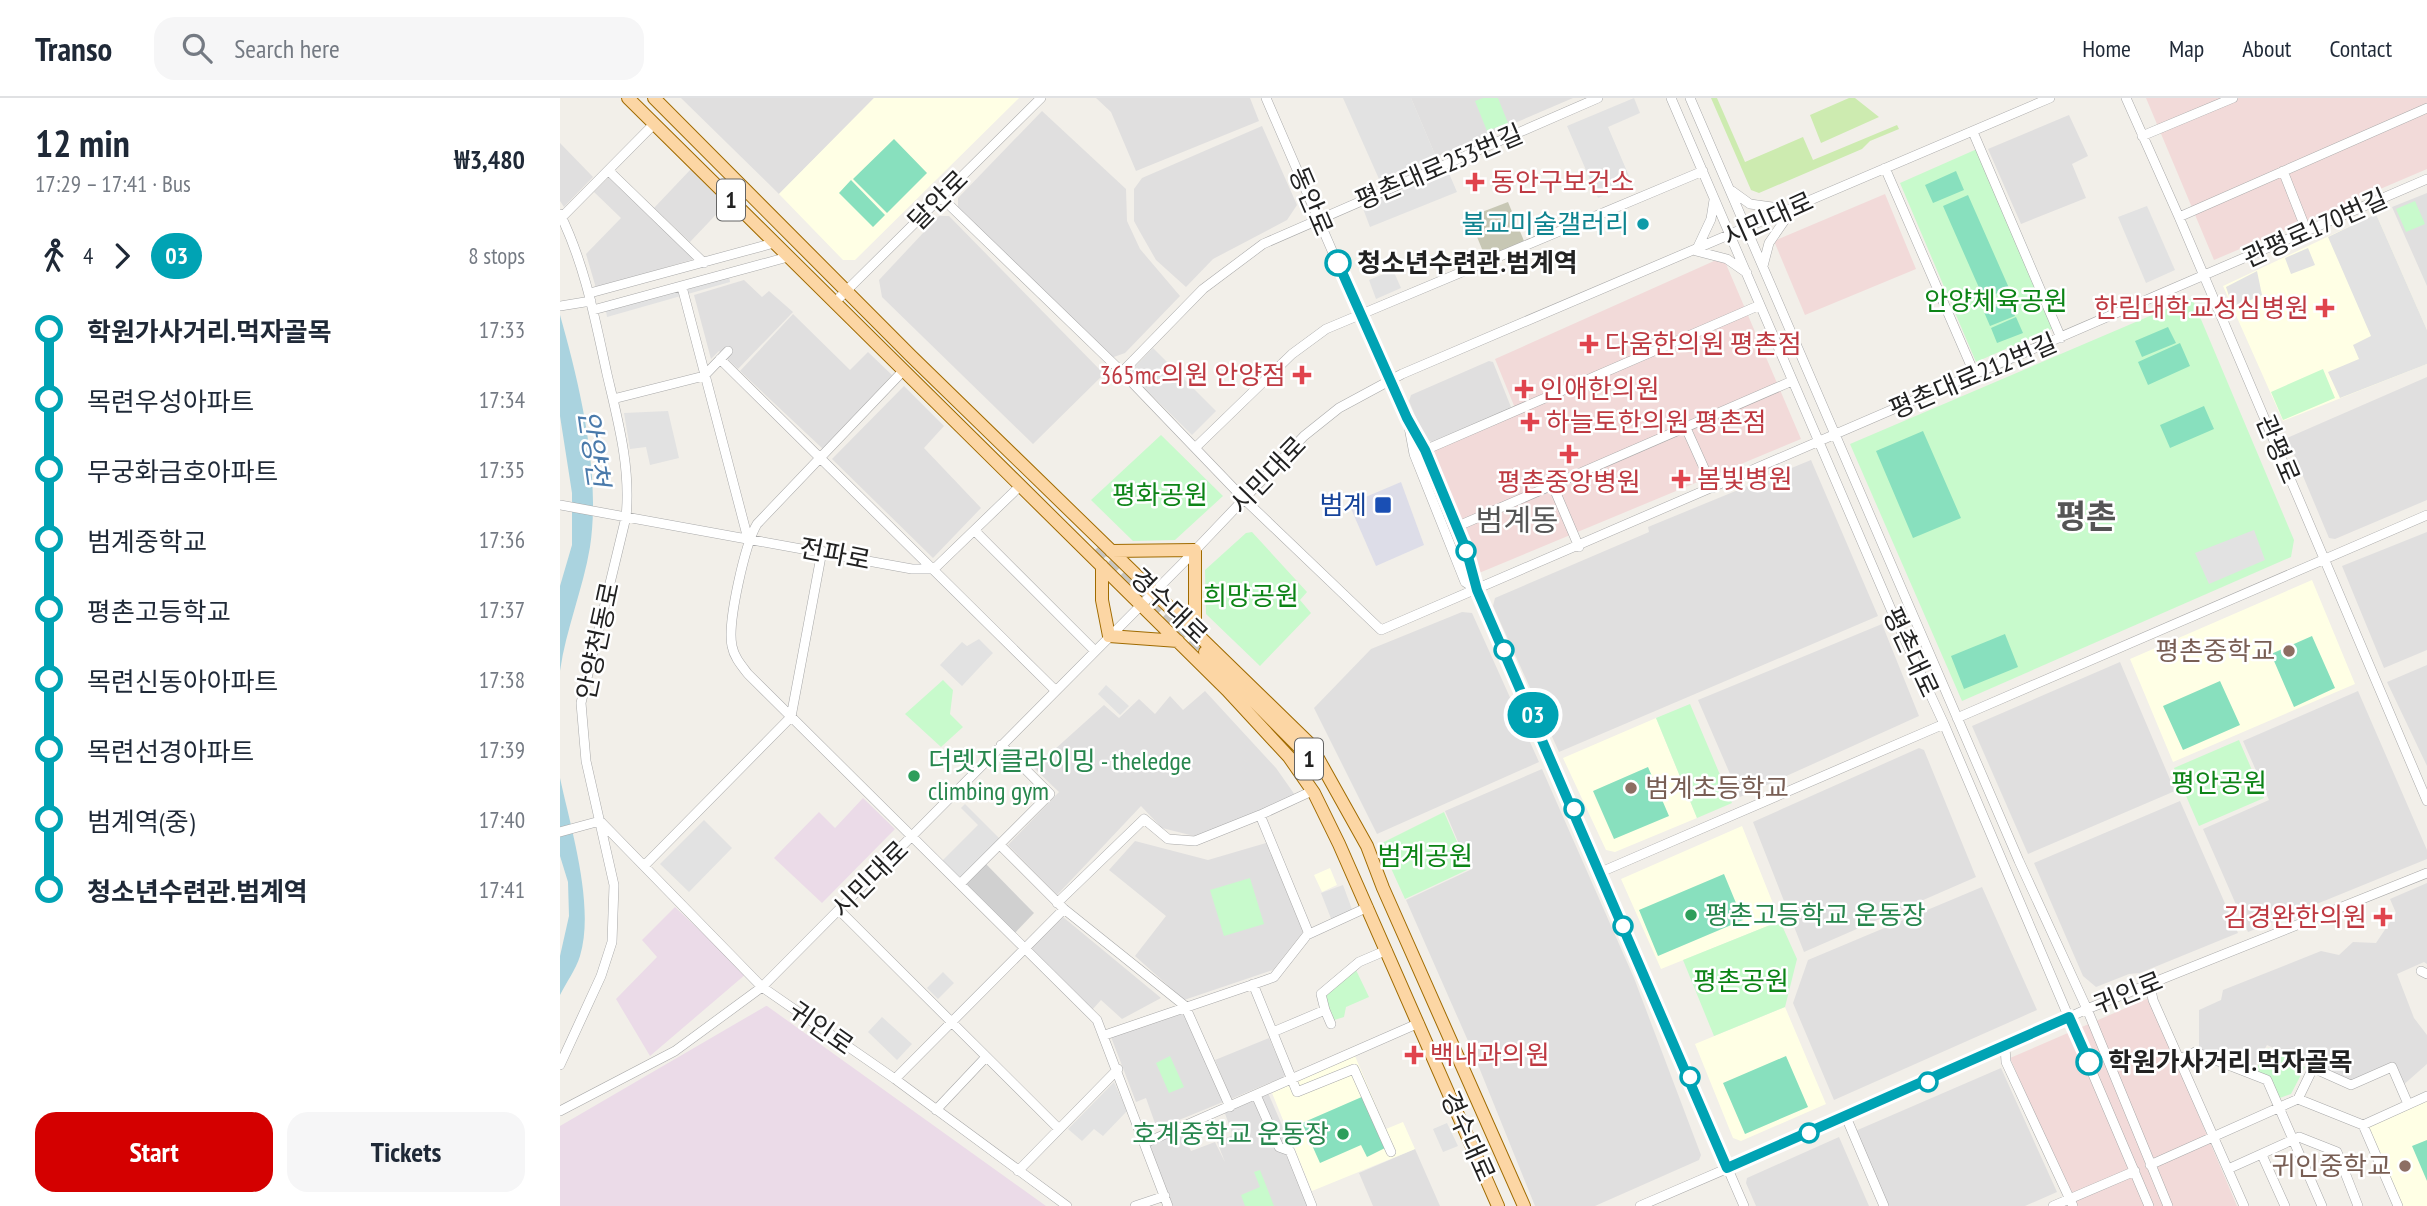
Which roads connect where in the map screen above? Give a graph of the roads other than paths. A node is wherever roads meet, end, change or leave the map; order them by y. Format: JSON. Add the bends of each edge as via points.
{"nodes":[{"id":1,"x":628,"y":98,"type":"edge"},
{"id":2,"x":654,"y":98,"type":"edge"},
{"id":3,"x":1041,"y":98,"type":"edge"},
{"id":4,"x":1266,"y":98,"type":"edge"},
{"id":5,"x":1598,"y":98,"type":"edge"},
{"id":6,"x":1671,"y":98,"type":"edge"},
{"id":7,"x":1690,"y":98,"type":"edge"},
{"id":8,"x":2050,"y":98,"type":"edge"},
{"id":9,"x":2126,"y":98,"type":"edge"},
{"id":10,"x":2233,"y":98,"type":"edge"},
{"id":11,"x":2427,"y":108,"type":"edge"},
{"id":12,"x":654,"y":124,"type":"junction"},
{"id":13,"x":1973,"y":132,"type":"junction"},
{"id":14,"x":2142,"y":136,"type":"junction"},
{"id":15,"x":1885,"y":168,"type":"junction"},
{"id":16,"x":1703,"y":171,"type":"junction"},
{"id":17,"x":2283,"y":171,"type":"junction"},
{"id":18,"x":610,"y":172,"type":"junction"},
{"id":19,"x":2427,"y":179,"type":"edge"},
{"id":20,"x":1729,"y":189,"type":"junction"},
{"id":21,"x":1715,"y":196,"type":"junction"},
{"id":22,"x":941,"y":197,"type":"junction"},
{"id":23,"x":1792,"y":209,"type":"junction"},
{"id":24,"x":561,"y":216,"type":"edge"},
{"id":25,"x":2179,"y":217,"type":"junction"},
{"id":26,"x":1318,"y":218,"type":"junction"},
{"id":27,"x":1747,"y":229,"type":"junction"},
{"id":28,"x":2307,"y":232,"type":"junction"},
{"id":29,"x":1732,"y":236,"type":"junction"},
{"id":30,"x":774,"y":243,"type":"junction"},
{"id":31,"x":1696,"y":251,"type":"junction"},
{"id":32,"x":788,"y":257,"type":"junction"},
{"id":33,"x":704,"y":263,"type":"junction"},
{"id":34,"x":1763,"y":268,"type":"junction"},
{"id":35,"x":1748,"y":275,"type":"junction"},
{"id":36,"x":2204,"y":277,"type":"junction"},
{"id":37,"x":682,"y":287,"type":"junction"},
{"id":38,"x":846,"y":290,"type":"junction"},
{"id":39,"x":591,"y":301,"type":"junction"},
{"id":40,"x":834,"y":303,"type":"junction"},
{"id":41,"x":1760,"y":305,"type":"junction"},
{"id":42,"x":560,"y":306,"type":"edge"},
{"id":43,"x":1361,"y":317,"type":"junction"},
{"id":44,"x":2061,"y":338,"type":"junction"},
{"id":45,"x":728,"y":351,"type":"dead end"},
{"id":46,"x":911,"y":356,"type":"junction"},
{"id":47,"x":720,"y":359,"type":"junction"},
{"id":48,"x":903,"y":371,"type":"junction"},
{"id":49,"x":1122,"y":372,"type":"junction"},
{"id":50,"x":1975,"y":375,"type":"junction"},
{"id":51,"x":704,"y":376,"type":"junction"},
{"id":52,"x":1389,"y":380,"type":"junction"},
{"id":53,"x":1793,"y":381,"type":"junction"},
{"id":54,"x":916,"y":384,"type":"junction"},
{"id":55,"x":613,"y":399,"type":"junction"},
{"id":56,"x":1407,"y":418,"type":"junction"},
{"id":57,"x":1686,"y":428,"type":"junction"},
{"id":58,"x":1834,"y":435,"type":"junction"},
{"id":59,"x":1819,"y":441,"type":"junction"},
{"id":60,"x":1196,"y":447,"type":"junction"},
{"id":61,"x":1425,"y":450,"type":"junction"},
{"id":62,"x":822,"y":458,"type":"junction"},
{"id":63,"x":1020,"y":486,"type":"junction"},
{"id":64,"x":1553,"y":486,"type":"junction"},
{"id":65,"x":1713,"y":488,"type":"junction"},
{"id":66,"x":1244,"y":499,"type":"junction"},
{"id":67,"x":560,"y":505,"type":"edge"},
{"id":68,"x":2427,"y":515,"type":"edge"},
{"id":69,"x":622,"y":517,"type":"junction"},
{"id":70,"x":1456,"y":527,"type":"junction"},
{"id":71,"x":976,"y":532,"type":"junction"},
{"id":72,"x":748,"y":539,"type":"junction"},
{"id":73,"x":1579,"y":547,"type":"junction"},
{"id":74,"x":1195,"y":550,"type":"junction"},
{"id":75,"x":822,"y":551,"type":"junction"},
{"id":76,"x":1111,"y":551,"type":"junction"},
{"id":77,"x":2325,"y":559,"type":"junction"},
{"id":78,"x":1102,"y":566,"type":"junction"},
{"id":79,"x":934,"y":569,"type":"junction"},
{"id":80,"x":1477,"y":590,"type":"junction"},
{"id":81,"x":1153,"y":591,"type":"junction"},
{"id":82,"x":1140,"y":604,"type":"junction"},
{"id":83,"x":1195,"y":629,"type":"junction"},
{"id":84,"x":1109,"y":636,"type":"junction"},
{"id":85,"x":1178,"y":642,"type":"junction"},
{"id":86,"x":1095,"y":651,"type":"junction"},
{"id":87,"x":1055,"y":690,"type":"junction"},
{"id":88,"x":791,"y":717,"type":"junction"},
{"id":89,"x":1957,"y":718,"type":"junction"},
{"id":90,"x":1944,"y":724,"type":"junction"},
{"id":91,"x":1001,"y":745,"type":"junction"},
{"id":92,"x":1312,"y":791,"type":"junction"},
{"id":93,"x":2427,"y":801,"type":"edge"},
{"id":94,"x":1260,"y":815,"type":"junction"},
{"id":95,"x":600,"y":821,"type":"junction"},
{"id":96,"x":560,"y":832,"type":"edge"},
{"id":97,"x":912,"y":837,"type":"junction"},
{"id":98,"x":1000,"y":845,"type":"junction"},
{"id":99,"x":644,"y":866,"type":"junction"},
{"id":100,"x":1601,"y":872,"type":"junction"},
{"id":101,"x":2427,"y":873,"type":"edge"},
{"id":102,"x":960,"y":884,"type":"junction"},
{"id":103,"x":1382,"y":888,"type":"junction"},
{"id":104,"x":1365,"y":902,"type":"junction"},
{"id":105,"x":1061,"y":906,"type":"junction"},
{"id":106,"x":839,"y":910,"type":"junction"},
{"id":107,"x":1309,"y":934,"type":"junction"},
{"id":108,"x":1025,"y":949,"type":"junction"},
{"id":109,"x":1387,"y":950,"type":"junction"},
{"id":110,"x":1253,"y":984,"type":"junction"},
{"id":111,"x":2150,"y":985,"type":"junction"},
{"id":112,"x":762,"y":987,"type":"junction"},
{"id":113,"x":1185,"y":1006,"type":"junction"},
{"id":114,"x":2087,"y":1009,"type":"junction"},
{"id":115,"x":1325,"y":1010,"type":"junction"},
{"id":116,"x":2069,"y":1017,"type":"junction"},
{"id":117,"x":1419,"y":1023,"type":"junction"},
{"id":118,"x":953,"y":1024,"type":"junction"},
{"id":119,"x":1331,"y":1024,"type":"dead end"},
{"id":120,"x":1273,"y":1032,"type":"junction"},
{"id":121,"x":1105,"y":1035,"type":"junction"},
{"id":122,"x":2005,"y":1047,"type":"junction"},
{"id":123,"x":986,"y":1057,"type":"junction"},
{"id":124,"x":2180,"y":1059,"type":"junction"},
{"id":125,"x":560,"y":1065,"type":"edge"},
{"id":126,"x":1118,"y":1069,"type":"junction"},
{"id":127,"x":2111,"y":1070,"type":"junction"},
{"id":128,"x":2096,"y":1078,"type":"junction"},
{"id":129,"x":895,"y":1079,"type":"junction"},
{"id":130,"x":1291,"y":1079,"type":"junction"},
{"id":131,"x":1256,"y":1095,"type":"junction"},
{"id":132,"x":2427,"y":1096,"type":"edge"},
{"id":133,"x":2298,"y":1099,"type":"junction"},
{"id":134,"x":2408,"y":1104,"type":"junction"},
{"id":135,"x":1230,"y":1107,"type":"junction"},
{"id":136,"x":2280,"y":1109,"type":"junction"},
{"id":137,"x":936,"y":1110,"type":"junction"},
{"id":138,"x":560,"y":1111,"type":"edge"},
{"id":139,"x":1846,"y":1117,"type":"junction"},
{"id":140,"x":2363,"y":1125,"type":"junction"},
{"id":141,"x":1059,"y":1129,"type":"junction"},
{"id":142,"x":2214,"y":1137,"type":"junction"},
{"id":143,"x":2294,"y":1140,"type":"junction"},
{"id":144,"x":1145,"y":1143,"type":"junction"},
{"id":145,"x":1391,"y":1152,"type":"dead end"},
{"id":146,"x":2262,"y":1155,"type":"junction"},
{"id":147,"x":2150,"y":1165,"type":"junction"},
{"id":148,"x":1727,"y":1168,"type":"junction"},
{"id":149,"x":2228,"y":1169,"type":"junction"},
{"id":150,"x":1018,"y":1171,"type":"junction"},
{"id":151,"x":2135,"y":1171,"type":"junction"},
{"id":152,"x":1165,"y":1196,"type":"junction"},
{"id":153,"x":2071,"y":1202,"type":"edge"},
{"id":154,"x":1067,"y":1206,"type":"edge"},
{"id":155,"x":1135,"y":1206,"type":"edge"},
{"id":156,"x":1168,"y":1206,"type":"edge"},
{"id":157,"x":1312,"y":1206,"type":"edge"},
{"id":158,"x":1498,"y":1206,"type":"edge"},
{"id":159,"x":1524,"y":1206,"type":"edge"},
{"id":160,"x":1640,"y":1206,"type":"edge"},
{"id":161,"x":1744,"y":1206,"type":"edge"},
{"id":162,"x":1884,"y":1206,"type":"edge"},
{"id":163,"x":2053,"y":1206,"type":"edge"},
{"id":164,"x":2149,"y":1206,"type":"edge"},
{"id":165,"x":2168,"y":1206,"type":"edge"},
{"id":166,"x":2244,"y":1206,"type":"edge"},
{"id":167,"x":2285,"y":1206,"type":"edge"},
{"id":168,"x":2322,"y":1206,"type":"edge"},
{"id":169,"x":2358,"y":1206,"type":"edge"},
{"id":170,"x":2398,"y":1206,"type":"edge"}],
"edges":[{"from":1,"to":12,"type":"main road","name":"경수대로","number":"1"},
{"from":2,"to":38,"type":"main road","name":"경수대로","number":"1"},
{"from":3,"to":22,"type":"street","name":"달안로"},
{"from":4,"to":26,"type":"street","name":"동안로"},
{"from":5,"to":26,"type":"street","name":"평촌대로253번길"},
{"from":6,"to":16,"type":"street","name":"평촌대로"},
{"from":7,"to":20,"type":"street","name":"평촌대로"},
{"from":8,"to":13,"type":"street","name":"시민대로"},
{"from":9,"to":14,"type":"street","name":"관평로"},
{"from":10,"to":14,"type":"street"},
{"from":11,"to":17,"type":"street"},
{"from":12,"to":18,"type":"street"},
{"from":12,"to":30,"type":"main road","name":"경수대로","number":"1"},
{"from":13,"to":15,"type":"street","name":"시민대로"},
{"from":13,"to":44,"type":"street"},
{"from":14,"to":25,"type":"street","name":"관평로"},
{"from":15,"to":23,"type":"street","name":"시민대로"},
{"from":15,"to":50,"type":"street"},
{"from":16,"to":21,"type":"street","name":"평촌대로"},
{"from":16,"to":43,"type":"street"},
{"from":17,"to":25,"type":"street"},
{"from":17,"to":28,"type":"street"},
{"from":18,"to":24,"type":"street"},
{"from":18,"to":33,"type":"street"},
{"from":19,"to":28,"type":"street","name":"관평로170번길"},
{"from":20,"to":23,"type":"street","via":[[1750,204]]},
{"from":20,"to":27,"type":"street","name":"평촌대로"},
{"from":21,"to":29,"type":"street","name":"평촌대로"},
{"from":21,"to":31,"type":"street","via":[[1711,219]]},
{"from":22,"to":38,"type":"street","name":"달안로"},
{"from":22,"to":49,"type":"street"},
{"from":23,"to":27,"type":"street","name":"시민대로"},
{"from":23,"to":34,"type":"street","via":[[1769,243]]},
{"from":24,"to":39,"type":"street","name":"안양천동로"},
{"from":25,"to":36,"type":"street","name":"관평로"},
{"from":26,"to":43,"type":"street","name":"동안로"},
{"from":26,"to":49,"type":"street","name":"평촌대로253번길","via":[[1263,244],[1224,271]]},
{"from":27,"to":29,"type":"street","name":"시민대로"},
{"from":27,"to":34,"type":"street","name":"평촌대로"},
{"from":28,"to":36,"type":"street","name":"관평로170번길"},
{"from":29,"to":31,"type":"street","name":"시민대로"},
{"from":29,"to":35,"type":"street","name":"평촌대로"},
{"from":30,"to":32,"type":"main road","name":"경수대로","number":"1"},
{"from":30,"to":33,"type":"street"},
{"from":31,"to":35,"type":"street","via":[[1727,259]]},
{"from":31,"to":52,"type":"street","name":"시민대로"},
{"from":32,"to":37,"type":"street"},
{"from":32,"to":40,"type":"main road","name":"경수대로","number":"1"},
{"from":33,"to":39,"type":"street"},
{"from":34,"to":58,"type":"street","name":"평촌대로"},
{"from":35,"to":41,"type":"street","name":"평촌대로"},
{"from":36,"to":44,"type":"street","name":"평촌대로212번길"},
{"from":36,"to":77,"type":"street","name":"관평로"},
{"from":37,"to":39,"type":"street"},
{"from":37,"to":51,"type":"street"},
{"from":38,"to":40,"type":"street","name":"달안로"},
{"from":38,"to":46,"type":"main road","name":"경수대로","number":"1"},
{"from":39,"to":42,"type":"street"},
{"from":39,"to":55,"type":"street","name":"안양천동로"},
{"from":40,"to":48,"type":"main road","name":"경수대로","number":"1"},
{"from":41,"to":53,"type":"street","name":"평촌대로"},
{"from":41,"to":61,"type":"street"},
{"from":43,"to":52,"type":"street","name":"동안로"},
{"from":43,"to":60,"type":"street","via":[[1326,329],[1292,354]]},
{"from":44,"to":50,"type":"street","name":"평촌대로212번길"},
{"from":45,"to":47,"type":"street"},
{"from":46,"to":54,"type":"main road","name":"경수대로","number":"1","via":[[1097,548]]},
{"from":46,"to":76,"type":"main road","name":"경수대로"},
{"from":47,"to":51,"type":"street"},
{"from":47,"to":62,"type":"street"},
{"from":48,"to":54,"type":"main road","name":"경수대로","number":"1"},
{"from":48,"to":62,"type":"street"},
{"from":49,"to":60,"type":"street"},
{"from":50,"to":58,"type":"street","name":"평촌대로212번길"},
{"from":51,"to":55,"type":"street"},
{"from":51,"to":72,"type":"street"},
{"from":52,"to":56,"type":"street","name":"동안로"},
{"from":52,"to":66,"type":"street","name":"시민대로","via":[[1339,408],[1304,436]]},
{"from":53,"to":57,"type":"street"},
{"from":53,"to":59,"type":"street","name":"평촌대로"},
{"from":54,"to":63,"type":"main road","name":"경수대로"},
{"from":55,"to":69,"type":"street","name":"안양천동로","via":[[627,466]]},
{"from":56,"to":61,"type":"street","name":"동안로"},
{"from":56,"to":80,"type":"street","name":"동안로","via":[[1414,454],[1465,582]]},
{"from":57,"to":64,"type":"street"},
{"from":57,"to":65,"type":"street"},
{"from":58,"to":59,"type":"street","name":"평촌대로212번길"},
{"from":58,"to":89,"type":"street","name":"평촌대로"},
{"from":59,"to":65,"type":"street","name":"평촌대로212번길"},
{"from":59,"to":90,"type":"street","name":"평촌대로"},
{"from":60,"to":66,"type":"street"},
{"from":61,"to":70,"type":"street","name":"동안로"},
{"from":62,"to":72,"type":"street"},
{"from":62,"to":79,"type":"street"},
{"from":63,"to":71,"type":"street"},
{"from":63,"to":78,"type":"main road","name":"경수대로"},
{"from":64,"to":70,"type":"street"},
{"from":64,"to":73,"type":"street"},
{"from":65,"to":73,"type":"street","name":"평촌대로212번길"},
{"from":66,"to":74,"type":"street","name":"시민대로"},
{"from":66,"to":80,"type":"street","name":"평촌대로212번길","via":[[1381,630]]},
{"from":67,"to":69,"type":"street","name":"전파로"},
{"from":68,"to":77,"type":"street"},
{"from":69,"to":72,"type":"street","name":"전파로"},
{"from":69,"to":95,"type":"street","name":"안양천동로","via":[[581,703],[586,761]]},
{"from":70,"to":80,"type":"street","name":"동안로"},
{"from":71,"to":79,"type":"street"},
{"from":71,"to":86,"type":"street"},
{"from":72,"to":75,"type":"street","name":"전파로"},
{"from":72,"to":88,"type":"street","via":[[731,645],[748,674]]},
{"from":73,"to":80,"type":"street","name":"평촌대로212번길"},
{"from":74,"to":76,"type":"main road"},
{"from":74,"to":81,"type":"street","name":"시민대로"},
{"from":74,"to":83,"type":"main road"},
{"from":75,"to":79,"type":"street","name":"전파로"},
{"from":75,"to":88,"type":"street"},
{"from":76,"to":81,"type":"main road","name":"경수대로"},
{"from":77,"to":89,"type":"street"},
{"from":77,"to":93,"type":"street","name":"관평로"},
{"from":78,"to":82,"type":"main road","name":"경수대로"},
{"from":78,"to":84,"type":"main road"},
{"from":79,"to":87,"type":"street"},
{"from":80,"to":100,"type":"street","name":"동안로"},
{"from":81,"to":82,"type":"street","name":"시민대로"},
{"from":81,"to":83,"type":"main road","name":"경수대로"},
{"from":82,"to":84,"type":"street","name":"시민대로"},
{"from":82,"to":85,"type":"main road","name":"경수대로"},
{"from":83,"to":103,"type":"main road","name":"경수대로","via":[[1310,744],[1367,846]]},
{"from":84,"to":85,"type":"main road"},
{"from":84,"to":86,"type":"street","name":"시민대로"},
{"from":85,"to":92,"type":"main road","name":"경수대로","via":[[1290,757]]},
{"from":86,"to":87,"type":"street","name":"시민대로"},
{"from":87,"to":91,"type":"street","name":"시민대로"},
{"from":88,"to":97,"type":"street"},
{"from":88,"to":99,"type":"street"},
{"from":89,"to":114,"type":"street","name":"평촌대로"},
{"from":90,"to":100,"type":"street"},
{"from":90,"to":116,"type":"street","name":"평촌대로"},
{"from":91,"to":97,"type":"street","name":"시민대로"},
{"from":91,"to":98,"type":"street","via":[[1050,794]]},
{"from":92,"to":94,"type":"street"},
{"from":92,"to":104,"type":"main road","name":"경수대로"},
{"from":94,"to":105,"type":"street","via":[[1195,841],[1168,839],[1144,819]]},
{"from":94,"to":107,"type":"street"},
{"from":95,"to":96,"type":"street"},
{"from":95,"to":99,"type":"street","name":"귀인로"},
{"from":95,"to":125,"type":"street","name":"안양천동로","via":[[614,885],[612,942]]},
{"from":97,"to":102,"type":"street"},
{"from":97,"to":106,"type":"street","name":"시민대로"},
{"from":98,"to":102,"type":"street"},
{"from":98,"to":105,"type":"street"},
{"from":99,"to":112,"type":"street","name":"귀인로"},
{"from":100,"to":148,"type":"street","name":"동안로"},
{"from":101,"to":111,"type":"street","name":"귀인로"},
{"from":102,"to":108,"type":"street"},
{"from":103,"to":104,"type":"main road","name":"경수대로","number":"1","via":[[1328,784],[1302,750],[1203,654],[1301,763],[1318,789]]},
{"from":103,"to":159,"type":"main road","name":"경수대로","number":"1"},
{"from":104,"to":107,"type":"street"},
{"from":104,"to":109,"type":"main road","name":"경수대로","number":"1"},
{"from":105,"to":108,"type":"street"},
{"from":105,"to":113,"type":"street"},
{"from":106,"to":112,"type":"street","name":"시민대로"},
{"from":106,"to":118,"type":"street"},
{"from":107,"to":110,"type":"street","via":[[1273,977]]},
{"from":108,"to":118,"type":"street"},
{"from":108,"to":121,"type":"street","via":[[1097,1020]]},
{"from":109,"to":115,"type":"street","via":[[1360,962],[1321,994]]},
{"from":109,"to":117,"type":"main road","name":"경수대로","number":"1"},
{"from":110,"to":113,"type":"street"},
{"from":110,"to":120,"type":"street"},
{"from":111,"to":114,"type":"street","name":"귀인로"},
{"from":111,"to":124,"type":"street"},
{"from":112,"to":129,"type":"street","name":"귀인로"},
{"from":112,"to":138,"type":"street","name":"시민대로","via":[[675,1051]]},
{"from":113,"to":121,"type":"street"},
{"from":113,"to":135,"type":"street"},
{"from":114,"to":116,"type":"street","name":"귀인로"},
{"from":114,"to":127,"type":"street","name":"평촌대로"},
{"from":115,"to":119,"type":"street"},
{"from":115,"to":120,"type":"street"},
{"from":116,"to":122,"type":"street","name":"귀인로"},
{"from":116,"to":128,"type":"street","name":"평촌대로"},
{"from":117,"to":130,"type":"street"},
{"from":117,"to":158,"type":"main road","name":"경수대로","number":"1"},
{"from":118,"to":123,"type":"street"},
{"from":118,"to":129,"type":"street"},
{"from":120,"to":130,"type":"street"},
{"from":121,"to":126,"type":"street"},
{"from":122,"to":139,"type":"street","name":"귀인로"},
{"from":122,"to":153,"type":"street","via":[[2006,1062]]},
{"from":123,"to":137,"type":"street"},
{"from":123,"to":141,"type":"street"},
{"from":124,"to":136,"type":"street","via":[[2195,1052],[2267,1080]]},
{"from":124,"to":142,"type":"street"},
{"from":126,"to":141,"type":"street"},
{"from":126,"to":144,"type":"street"},
{"from":127,"to":128,"type":"street"},
{"from":127,"to":147,"type":"street","name":"평촌대로"},
{"from":128,"to":151,"type":"street","name":"평촌대로"},
{"from":129,"to":137,"type":"street","name":"귀인로"},
{"from":130,"to":131,"type":"street"},
{"from":130,"to":145,"type":"street","via":[[1297,1091],[1354,1069]]},
{"from":131,"to":135,"type":"street"},
{"from":131,"to":157,"type":"street","via":[[1279,1147],[1290,1151]]},
{"from":132,"to":134,"type":"street"},
{"from":133,"to":134,"type":"street","via":[[2313,1068],[2351,1085],[2392,1067]]},
{"from":133,"to":136,"type":"street"},
{"from":133,"to":140,"type":"street"},
{"from":134,"to":140,"type":"street"},
{"from":135,"to":144,"type":"street"},
{"from":136,"to":142,"type":"street"},
{"from":136,"to":143,"type":"street"},
{"from":137,"to":150,"type":"street","name":"귀인로"},
{"from":139,"to":148,"type":"street","name":"귀인로"},
{"from":139,"to":162,"type":"street"},
{"from":140,"to":170,"type":"street"},
{"from":141,"to":150,"type":"street"},
{"from":142,"to":147,"type":"street"},
{"from":142,"to":149,"type":"street"},
{"from":143,"to":146,"type":"street"},
{"from":143,"to":168,"type":"street"},
{"from":143,"to":169,"type":"street","via":[[2300,1137],[2337,1153]]},
{"from":144,"to":152,"type":"street"},
{"from":146,"to":149,"type":"street"},
{"from":146,"to":167,"type":"street"},
{"from":147,"to":165,"type":"street","name":"평촌대로"},
{"from":148,"to":160,"type":"street","name":"귀인로"},
{"from":148,"to":161,"type":"street","name":"동안로"},
{"from":149,"to":166,"type":"street"},
{"from":150,"to":154,"type":"street","name":"귀인로"},
{"from":151,"to":153,"type":"street"},
{"from":151,"to":164,"type":"street","name":"평촌대로"},
{"from":152,"to":155,"type":"street"},
{"from":152,"to":156,"type":"street"},
{"from":153,"to":163,"type":"street"}]}
